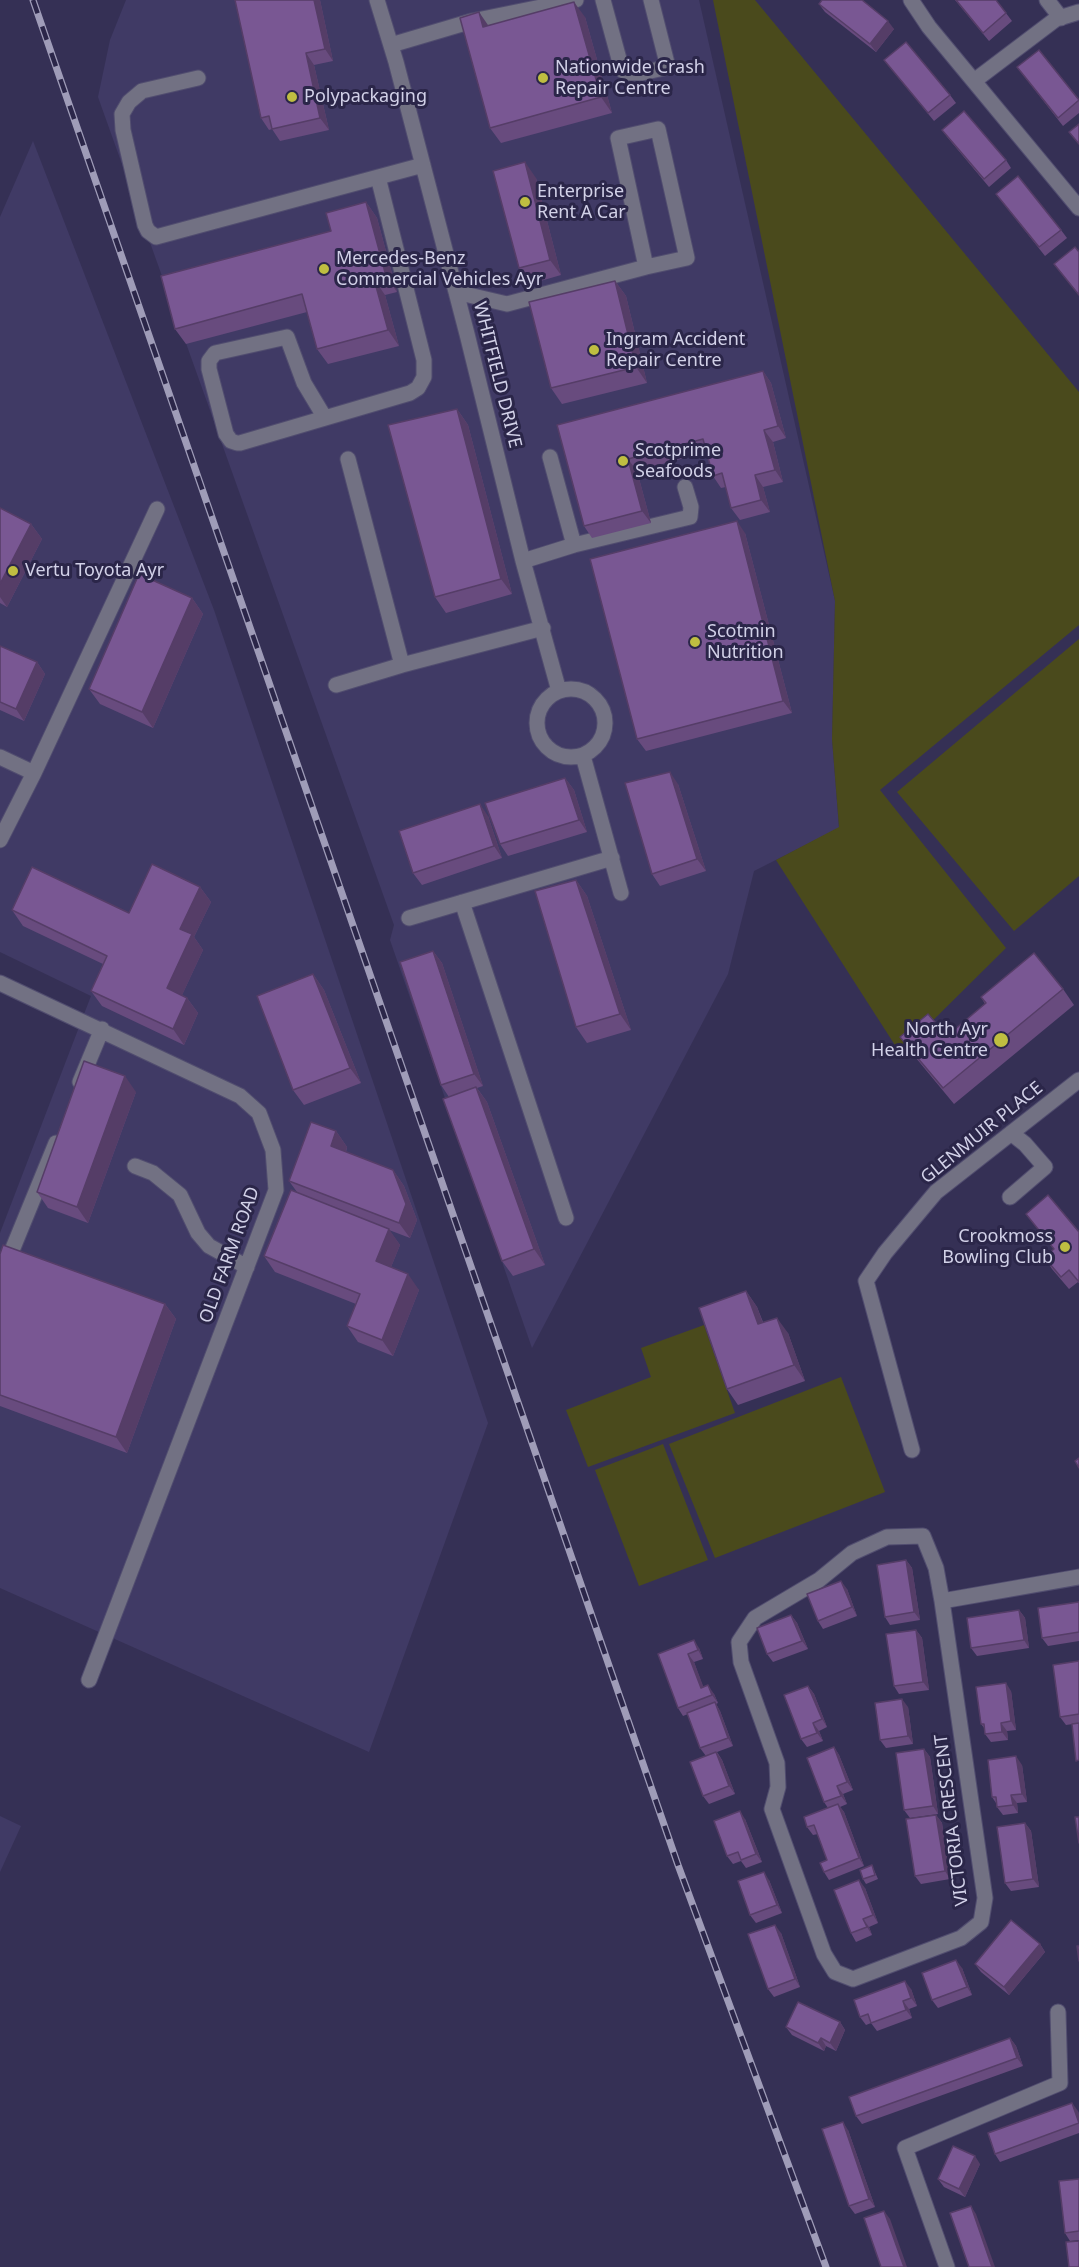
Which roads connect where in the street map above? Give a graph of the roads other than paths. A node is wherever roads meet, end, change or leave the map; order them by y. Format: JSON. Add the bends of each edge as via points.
{"nodes":[{"id":1,"x":377,"y":0,"type":"edge"},
{"id":2,"x":576,"y":0,"type":"edge"},
{"id":3,"x":603,"y":0,"type":"edge"},
{"id":4,"x":651,"y":0,"type":"edge"},
{"id":5,"x":911,"y":0,"type":"edge"},
{"id":6,"x":1047,"y":0,"type":"edge"},
{"id":7,"x":1079,"y":12,"type":"edge"},
{"id":8,"x":1061,"y":18,"type":"junction"},
{"id":9,"x":391,"y":45,"type":"junction"},
{"id":10,"x":198,"y":78,"type":"dead end"},
{"id":11,"x":974,"y":81,"type":"junction"},
{"id":12,"x":423,"y":165,"type":"junction"},
{"id":13,"x":378,"y":177,"type":"junction"},
{"id":14,"x":1079,"y":208,"type":"edge"},
{"id":15,"x":646,"y":267,"type":"junction"},
{"id":16,"x":456,"y":292,"type":"junction"},
{"id":17,"x":325,"y":418,"type":"junction"},
{"id":18,"x":550,"y":457,"type":"dead end"},
{"id":19,"x":348,"y":459,"type":"dead end"},
{"id":20,"x":685,"y":487,"type":"dead end"},
{"id":21,"x":157,"y":509,"type":"dead end"},
{"id":22,"x":573,"y":545,"type":"junction"},
{"id":23,"x":524,"y":561,"type":"junction"},
{"id":24,"x":543,"y":628,"type":"junction"},
{"id":25,"x":402,"y":665,"type":"junction"},
{"id":26,"x":336,"y":685,"type":"dead end"},
{"id":27,"x":559,"y":691,"type":"junction"},
{"id":28,"x":583,"y":756,"type":"junction"},
{"id":29,"x":0,"y":757,"type":"edge"},
{"id":30,"x":34,"y":773,"type":"junction"},
{"id":31,"x":0,"y":840,"type":"edge"},
{"id":32,"x":612,"y":858,"type":"junction"},
{"id":33,"x":621,"y":893,"type":"dead end"},
{"id":34,"x":462,"y":902,"type":"junction"},
{"id":35,"x":409,"y":918,"type":"dead end"},
{"id":36,"x":1,"y":986,"type":"edge"},
{"id":37,"x":102,"y":1029,"type":"junction"},
{"id":38,"x":1079,"y":1080,"type":"edge"},
{"id":39,"x":75,"y":1095,"type":"edge"},
{"id":40,"x":62,"y":1128,"type":"edge"},
{"id":41,"x":1011,"y":1133,"type":"junction"},
{"id":42,"x":135,"y":1166,"type":"dead end"},
{"id":43,"x":1010,"y":1197,"type":"dead end"},
{"id":44,"x":566,"y":1218,"type":"dead end"},
{"id":45,"x":13,"y":1248,"type":"edge"},
{"id":46,"x":247,"y":1267,"type":"junction"},
{"id":47,"x":912,"y":1450,"type":"dead end"},
{"id":48,"x":1079,"y":1577,"type":"edge"},
{"id":49,"x":942,"y":1601,"type":"junction"},
{"id":50,"x":89,"y":1680,"type":"dead end"},
{"id":51,"x":1058,"y":2012,"type":"dead end"},
{"id":52,"x":947,"y":2267,"type":"edge"}],
"edges":[{"from":1,"to":9,"type":"street","name":"WHITFIELD DRIVE"},
{"from":2,"to":9,"type":"street","via":[[472,21]]},
{"from":3,"to":4,"type":"street","via":[[622,70],[628,74],[668,66]]},
{"from":5,"to":11,"type":"street"},
{"from":6,"to":8,"type":"street"},
{"from":7,"to":8,"type":"street"},
{"from":8,"to":11,"type":"street"},
{"from":9,"to":12,"type":"street","name":"WHITFIELD DRIVE"},
{"from":10,"to":13,"type":"street","via":[[142,91],[122,114],[145,225],[152,235],[162,237]]},
{"from":11,"to":14,"type":"street"},
{"from":12,"to":13,"type":"street"},
{"from":12,"to":16,"type":"street","name":"WHITFIELD DRIVE"},
{"from":13,"to":17,"type":"street","via":[[424,377],[410,393]]},
{"from":15,"to":15,"type":"street","via":[[687,258],[658,129],[618,138]]},
{"from":15,"to":16,"type":"street","via":[[507,304]]},
{"from":16,"to":23,"type":"street","name":"WHITFIELD DRIVE"},
{"from":17,"to":17,"type":"street","via":[[233,443],[226,434],[209,361],[215,353],[287,337],[304,383]]},
{"from":18,"to":22,"type":"street"},
{"from":19,"to":25,"type":"street"},
{"from":20,"to":22,"type":"street","via":[[690,517]]},
{"from":21,"to":30,"type":"street"},
{"from":22,"to":23,"type":"street"},
{"from":23,"to":24,"type":"street","name":"WHITFIELD DRIVE"},
{"from":24,"to":25,"type":"street"},
{"from":24,"to":27,"type":"street","name":"WHITFIELD DRIVE"},
{"from":25,"to":26,"type":"street"},
{"from":27,"to":28,"type":"street","via":[[543,704],[538,716],[539,734],[554,752],[569,758]]},
{"from":27,"to":28,"type":"street","via":[[584,691],[604,714],[603,737]]},
{"from":28,"to":32,"type":"street"},
{"from":29,"to":30,"type":"street"},
{"from":30,"to":31,"type":"street"},
{"from":32,"to":33,"type":"street"},
{"from":32,"to":34,"type":"street"},
{"from":34,"to":35,"type":"street"},
{"from":34,"to":44,"type":"street"},
{"from":36,"to":37,"type":"street","name":"OLD FARM ROAD"},
{"from":37,"to":39,"type":"street"},
{"from":37,"to":46,"type":"street","name":"OLD FARM ROAD","via":[[240,1096],[259,1113],[273,1150],[276,1190]]},
{"from":38,"to":41,"type":"street","name":"GLENMUIR PLACE"},
{"from":40,"to":45,"type":"street"},
{"from":41,"to":43,"type":"street","via":[[1045,1167]]},
{"from":41,"to":47,"type":"street","name":"GLENMUIR PLACE","via":[[936,1192],[866,1281]]},
{"from":42,"to":46,"type":"street","via":[[153,1173],[180,1195],[198,1233],[209,1246]]},
{"from":46,"to":50,"type":"street","name":"OLD FARM ROAD"},
{"from":48,"to":49,"type":"street"},
{"from":49,"to":49,"type":"street","name":"VICTORIA CRESCENT","via":[[985,1898],[981,1923],[961,1938],[853,1979],[835,1972],[824,1954],[772,1809],[778,1787],[777,1763],[741,1662],[739,1642],[755,1618],[819,1580],[852,1553],[887,1537],[923,1536],[936,1568]]},
{"from":51,"to":52,"type":"street","via":[[1060,2083],[905,2148]]}]}
